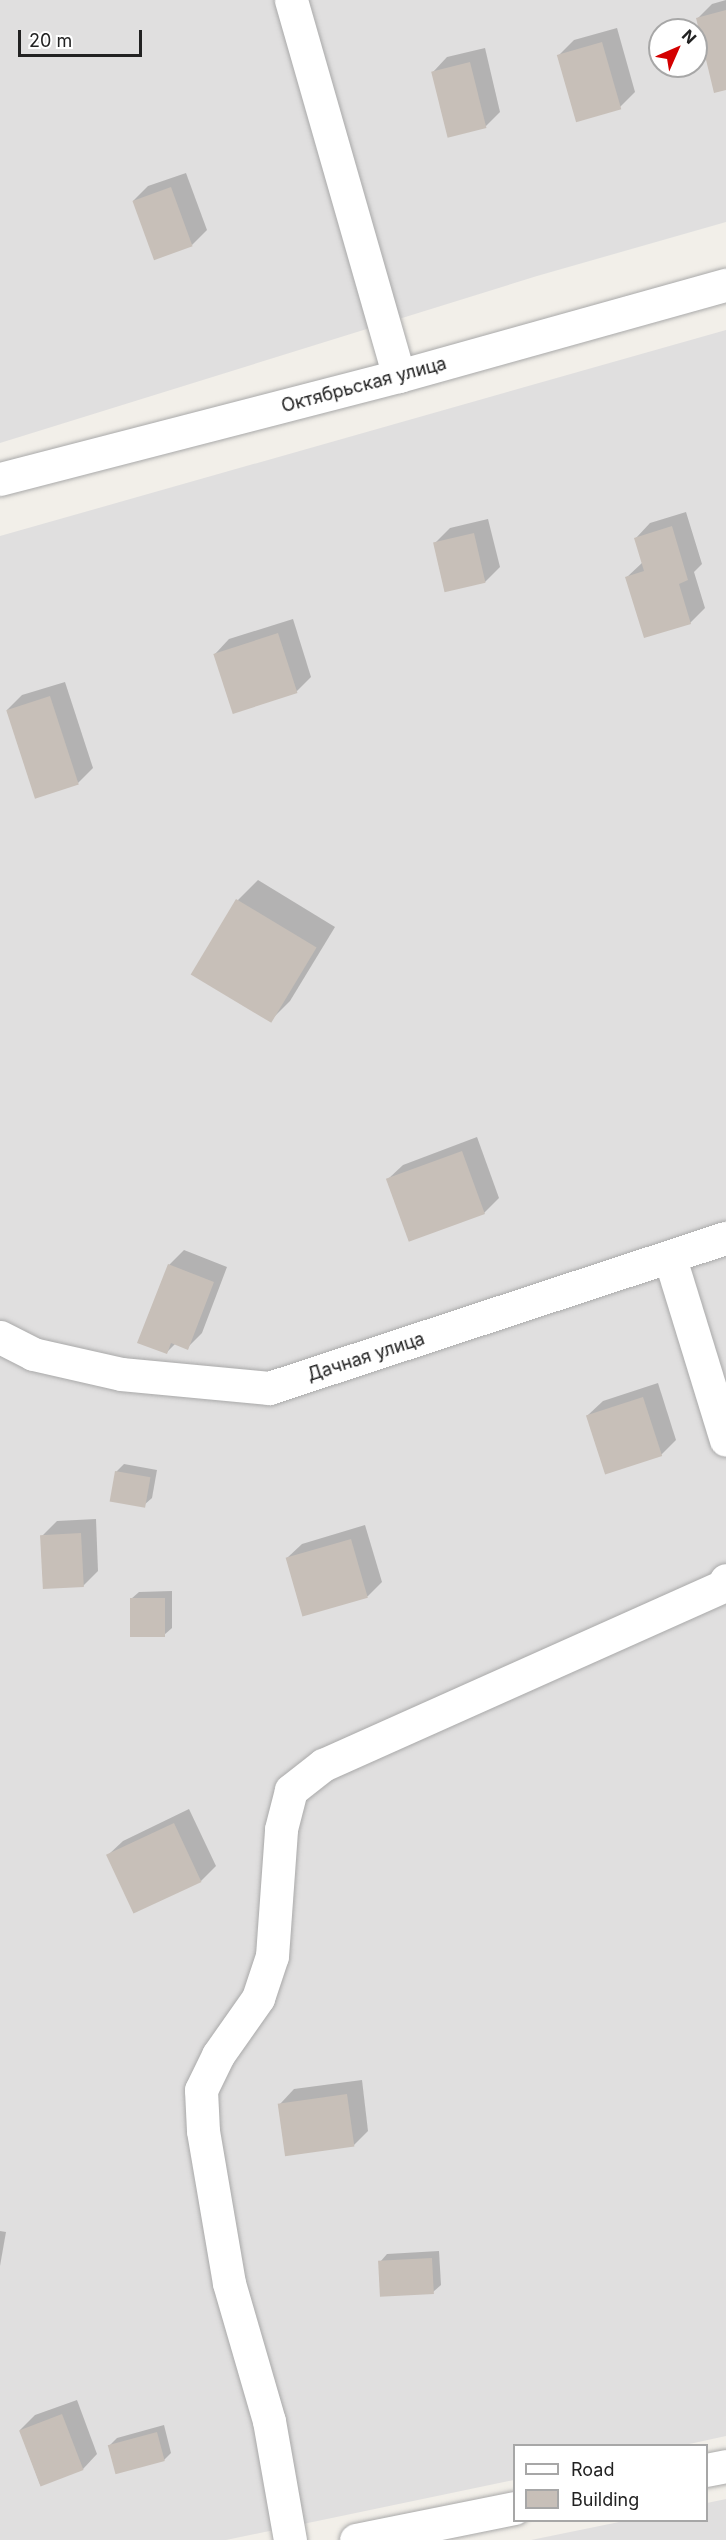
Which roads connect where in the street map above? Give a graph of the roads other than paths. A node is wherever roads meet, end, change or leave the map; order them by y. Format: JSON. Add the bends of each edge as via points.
{"nodes":[{"id":1,"x":291,"y":0,"type":"edge"},
{"id":2,"x":726,"y":285,"type":"edge"},
{"id":3,"x":399,"y":376,"type":"junction"},
{"id":4,"x":0,"y":479,"type":"edge"},
{"id":5,"x":726,"y":1238,"type":"edge"},
{"id":6,"x":670,"y":1258,"type":"junction"},
{"id":7,"x":0,"y":1337,"type":"edge"},
{"id":8,"x":726,"y":1440,"type":"edge"},
{"id":9,"x":726,"y":1580,"type":"edge"},
{"id":10,"x":726,"y":2466,"type":"edge"},
{"id":11,"x":708,"y":2470,"type":"edge"},
{"id":12,"x":513,"y":2508,"type":"edge"},
{"id":13,"x":290,"y":2540,"type":"edge"},
{"id":14,"x":356,"y":2540,"type":"edge"}],
"edges":[{"from":1,"to":3,"type":"street"},
{"from":2,"to":3,"type":"street","name":"Октябрьская улица"},
{"from":3,"to":4,"type":"street","name":"Октябрьская улица"},
{"from":5,"to":6,"type":"street","name":"Дачная улица"},
{"from":6,"to":7,"type":"street","name":"Дачная улица","via":[[268,1388],[121,1374],[33,1354]]},
{"from":6,"to":8,"type":"street"},
{"from":9,"to":13,"type":"street","via":[[724,1586],[323,1765],[291,1790],[281,1829],[272,1956],[258,1998],[218,2055],[201,2090],[203,2131],[230,2283],[269,2421]]},
{"from":10,"to":11,"type":"street"},
{"from":12,"to":14,"type":"street"}]}
